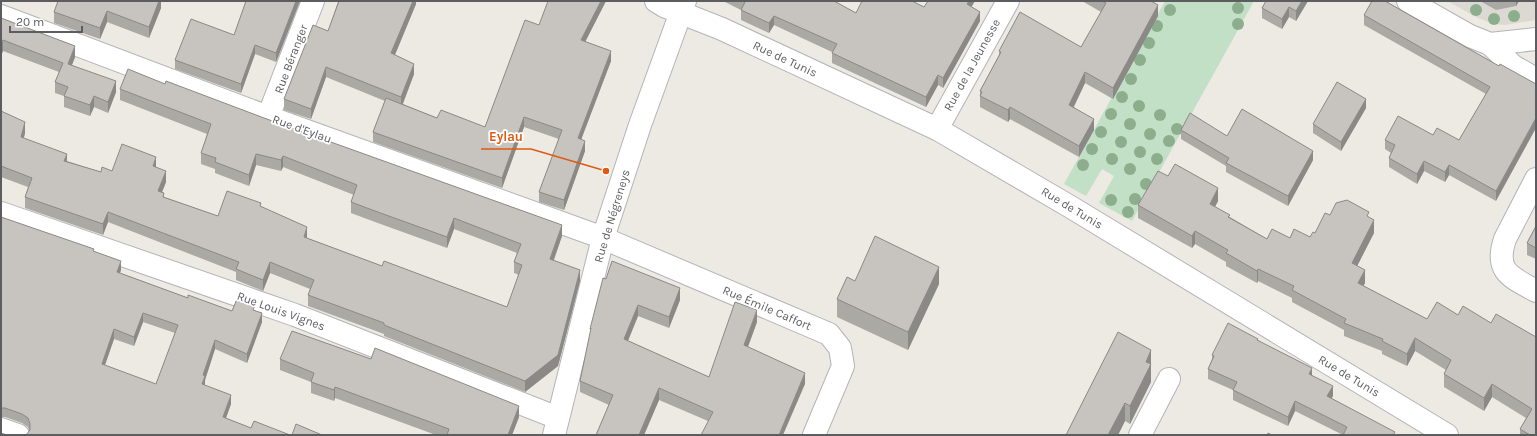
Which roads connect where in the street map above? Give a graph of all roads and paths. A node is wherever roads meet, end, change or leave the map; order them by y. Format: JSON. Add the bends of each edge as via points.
{"nodes":[{"id":1,"x":313,"y":1,"type":"edge"},
{"id":2,"x":656,"y":1,"type":"edge"},
{"id":3,"x":1008,"y":1,"type":"edge"},
{"id":4,"x":1408,"y":1,"type":"edge"},
{"id":5,"x":683,"y":7,"type":"edge"},
{"id":6,"x":1,"y":16,"type":"edge"},
{"id":7,"x":1536,"y":39,"type":"edge"},
{"id":8,"x":1490,"y":44,"type":"junction"},
{"id":9,"x":1536,"y":79,"type":"edge"},
{"id":10,"x":268,"y":117,"type":"junction"},
{"id":11,"x":937,"y":129,"type":"junction"},
{"id":12,"x":1536,"y":179,"type":"edge"},
{"id":13,"x":1,"y":213,"type":"edge"},
{"id":14,"x":603,"y":238,"type":"junction"},
{"id":15,"x":1536,"y":291,"type":"edge"},
{"id":16,"x":1169,"y":378,"type":"dead end"},
{"id":17,"x":556,"y":427,"type":"edge"},
{"id":18,"x":1,"y":428,"type":"edge"},
{"id":19,"x":18,"y":435,"type":"edge"},
{"id":20,"x":814,"y":435,"type":"edge"},
{"id":21,"x":1140,"y":435,"type":"edge"},
{"id":22,"x":1447,"y":435,"type":"edge"}],
"edges":[{"from":1,"to":10,"type":"street","name":"Rue Béranger"},
{"from":2,"to":5,"type":"street","name":"Rue de Tunis","via":[[664,6]]},
{"from":3,"to":11,"type":"street","name":"Rue de la Jeunesse"},
{"from":4,"to":8,"type":"street","via":[[1470,36]]},
{"from":5,"to":11,"type":"street","name":"Rue de Tunis","via":[[722,30]]},
{"from":5,"to":14,"type":"street","name":"Rue de Négreneys","via":[[640,125]]},
{"from":6,"to":10,"type":"street","name":"Rue d'Eylau"},
{"from":7,"to":8,"type":"street"},
{"from":8,"to":9,"type":"street","via":[[1513,66]]},
{"from":10,"to":14,"type":"street","name":"Rue d'Eylau"},
{"from":11,"to":22,"type":"street","name":"Rue de Tunis"},
{"from":12,"to":15,"type":"street","via":[[1502,248],[1505,271]]},
{"from":13,"to":17,"type":"street","name":"Rue Louis Vignes","via":[[295,315]]},
{"from":14,"to":17,"type":"street","name":"Rue de Négreneys"},
{"from":14,"to":20,"type":"street","name":"Rue Émile Caffort","via":[[829,334],[840,348],[843,366]]},
{"from":16,"to":21,"type":"street"},
{"from":18,"to":19,"type":"street"}]}
